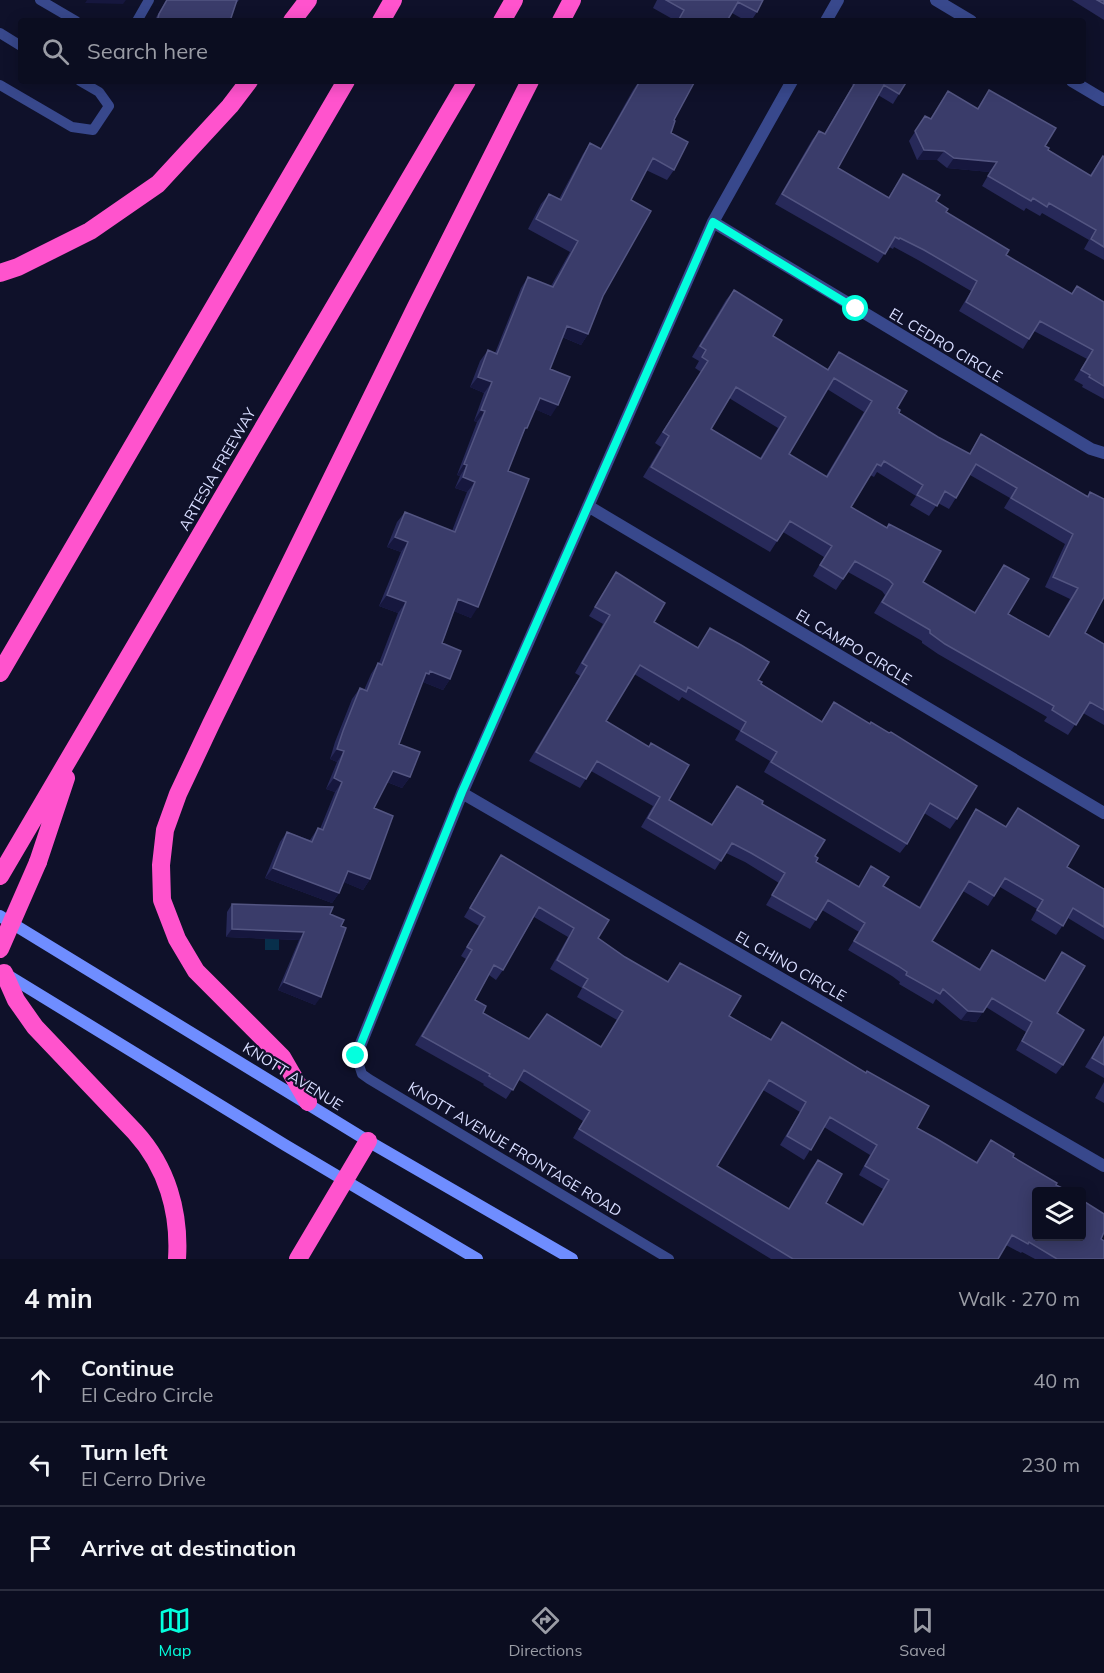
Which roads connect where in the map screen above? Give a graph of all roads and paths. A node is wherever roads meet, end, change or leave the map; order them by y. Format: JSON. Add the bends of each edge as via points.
{"nodes":[{"id":1,"x":40,"y":0,"type":"edge"},
{"id":2,"x":149,"y":0,"type":"edge"},
{"id":3,"x":308,"y":0,"type":"edge"},
{"id":4,"x":393,"y":0,"type":"edge"},
{"id":5,"x":514,"y":0,"type":"edge"},
{"id":6,"x":572,"y":0,"type":"edge"},
{"id":7,"x":838,"y":0,"type":"edge"},
{"id":8,"x":936,"y":0,"type":"edge"},
{"id":9,"x":71,"y":18,"type":"edge"},
{"id":10,"x":139,"y":18,"type":"edge"},
{"id":11,"x":294,"y":18,"type":"edge"},
{"id":12,"x":383,"y":18,"type":"edge"},
{"id":13,"x":504,"y":18,"type":"edge"},
{"id":14,"x":563,"y":18,"type":"edge"},
{"id":15,"x":828,"y":18,"type":"edge"},
{"id":16,"x":966,"y":18,"type":"edge"},
{"id":17,"x":0,"y":33,"type":"edge"},
{"id":18,"x":18,"y":44,"type":"edge"},
{"id":19,"x":85,"y":84,"type":"edge"},
{"id":20,"x":247,"y":84,"type":"edge"},
{"id":21,"x":344,"y":84,"type":"edge"},
{"id":22,"x":465,"y":84,"type":"edge"},
{"id":23,"x":528,"y":84,"type":"edge"},
{"id":24,"x":790,"y":84,"type":"edge"},
{"id":25,"x":1077,"y":84,"type":"edge"},
{"id":26,"x":0,"y":85,"type":"edge"},
{"id":27,"x":1104,"y":100,"type":"edge"},
{"id":28,"x":713,"y":222,"type":"junction"},
{"id":29,"x":0,"y":273,"type":"edge"},
{"id":30,"x":1104,"y":453,"type":"edge"},
{"id":31,"x":588,"y":506,"type":"junction"},
{"id":32,"x":0,"y":673,"type":"edge"},
{"id":33,"x":78,"y":741,"type":"junction"},
{"id":34,"x":462,"y":792,"type":"junction"},
{"id":35,"x":1104,"y":813,"type":"edge"},
{"id":36,"x":0,"y":876,"type":"edge"},
{"id":37,"x":0,"y":916,"type":"edge"},
{"id":38,"x":0,"y":949,"type":"edge"},
{"id":39,"x":2,"y":972,"type":"edge"},
{"id":40,"x":356,"y":1056,"type":"joint"},
{"id":41,"x":308,"y":1102,"type":"junction"},
{"id":42,"x":368,"y":1141,"type":"junction"},
{"id":43,"x":1104,"y":1166,"type":"edge"},
{"id":44,"x":346,"y":1180,"type":"junction"},
{"id":45,"x":177,"y":1259,"type":"edge"},
{"id":46,"x":298,"y":1259,"type":"edge"},
{"id":47,"x":477,"y":1259,"type":"edge"},
{"id":48,"x":572,"y":1259,"type":"edge"},
{"id":49,"x":669,"y":1259,"type":"edge"}],
"edges":[{"from":1,"to":9,"type":"lane"},
{"from":2,"to":10,"type":"lane"},
{"from":3,"to":11,"type":"highway"},
{"from":4,"to":12,"type":"highway"},
{"from":5,"to":13,"type":"highway"},
{"from":6,"to":14,"type":"highway"},
{"from":7,"to":15,"type":"street"},
{"from":8,"to":16,"type":"street"},
{"from":17,"to":18,"type":"lane"},
{"from":19,"to":26,"type":"lane","via":[[99,92],[109,106],[93,130],[72,128]]},
{"from":20,"to":29,"type":"highway","via":[[158,184],[90,231]]},
{"from":21,"to":32,"type":"highway"},
{"from":22,"to":33,"type":"highway","name":"ARTESIA FREEWAY"},
{"from":23,"to":41,"type":"highway","via":[[217,713],[165,830],[162,900],[177,939],[196,971],[282,1057]]},
{"from":24,"to":28,"type":"street"},
{"from":25,"to":27,"type":"street"},
{"from":28,"to":30,"type":"street","name":"EL CEDRO CIRCLE","via":[[1091,449]]},
{"from":28,"to":31,"type":"street"},
{"from":31,"to":34,"type":"street"},
{"from":31,"to":35,"type":"street","name":"EL CAMPO CIRCLE"},
{"from":33,"to":36,"type":"highway","name":"ARTESIA FREEWAY"},
{"from":33,"to":38,"type":"highway","bridge":true,"via":[[38,862]]},
{"from":34,"to":40,"type":"street"},
{"from":34,"to":43,"type":"street","name":"EL CHINO CIRCLE"},
{"from":37,"to":41,"type":"main road","name":"KNOTT AVENUE"},
{"from":39,"to":44,"type":"main road"},
{"from":39,"to":45,"type":"highway","via":[[35,1027],[158,1162],[177,1220]]},
{"from":40,"to":49,"type":"lane","name":"KNOTT AVENUE FRONTAGE ROAD","via":[[362,1074],[369,1079]]},
{"from":41,"to":42,"type":"main road","name":"KNOTT AVENUE"},
{"from":42,"to":44,"type":"highway"},
{"from":42,"to":48,"type":"main road","name":"KNOTT AVENUE"},
{"from":44,"to":46,"type":"highway"},
{"from":44,"to":47,"type":"main road"}]}
